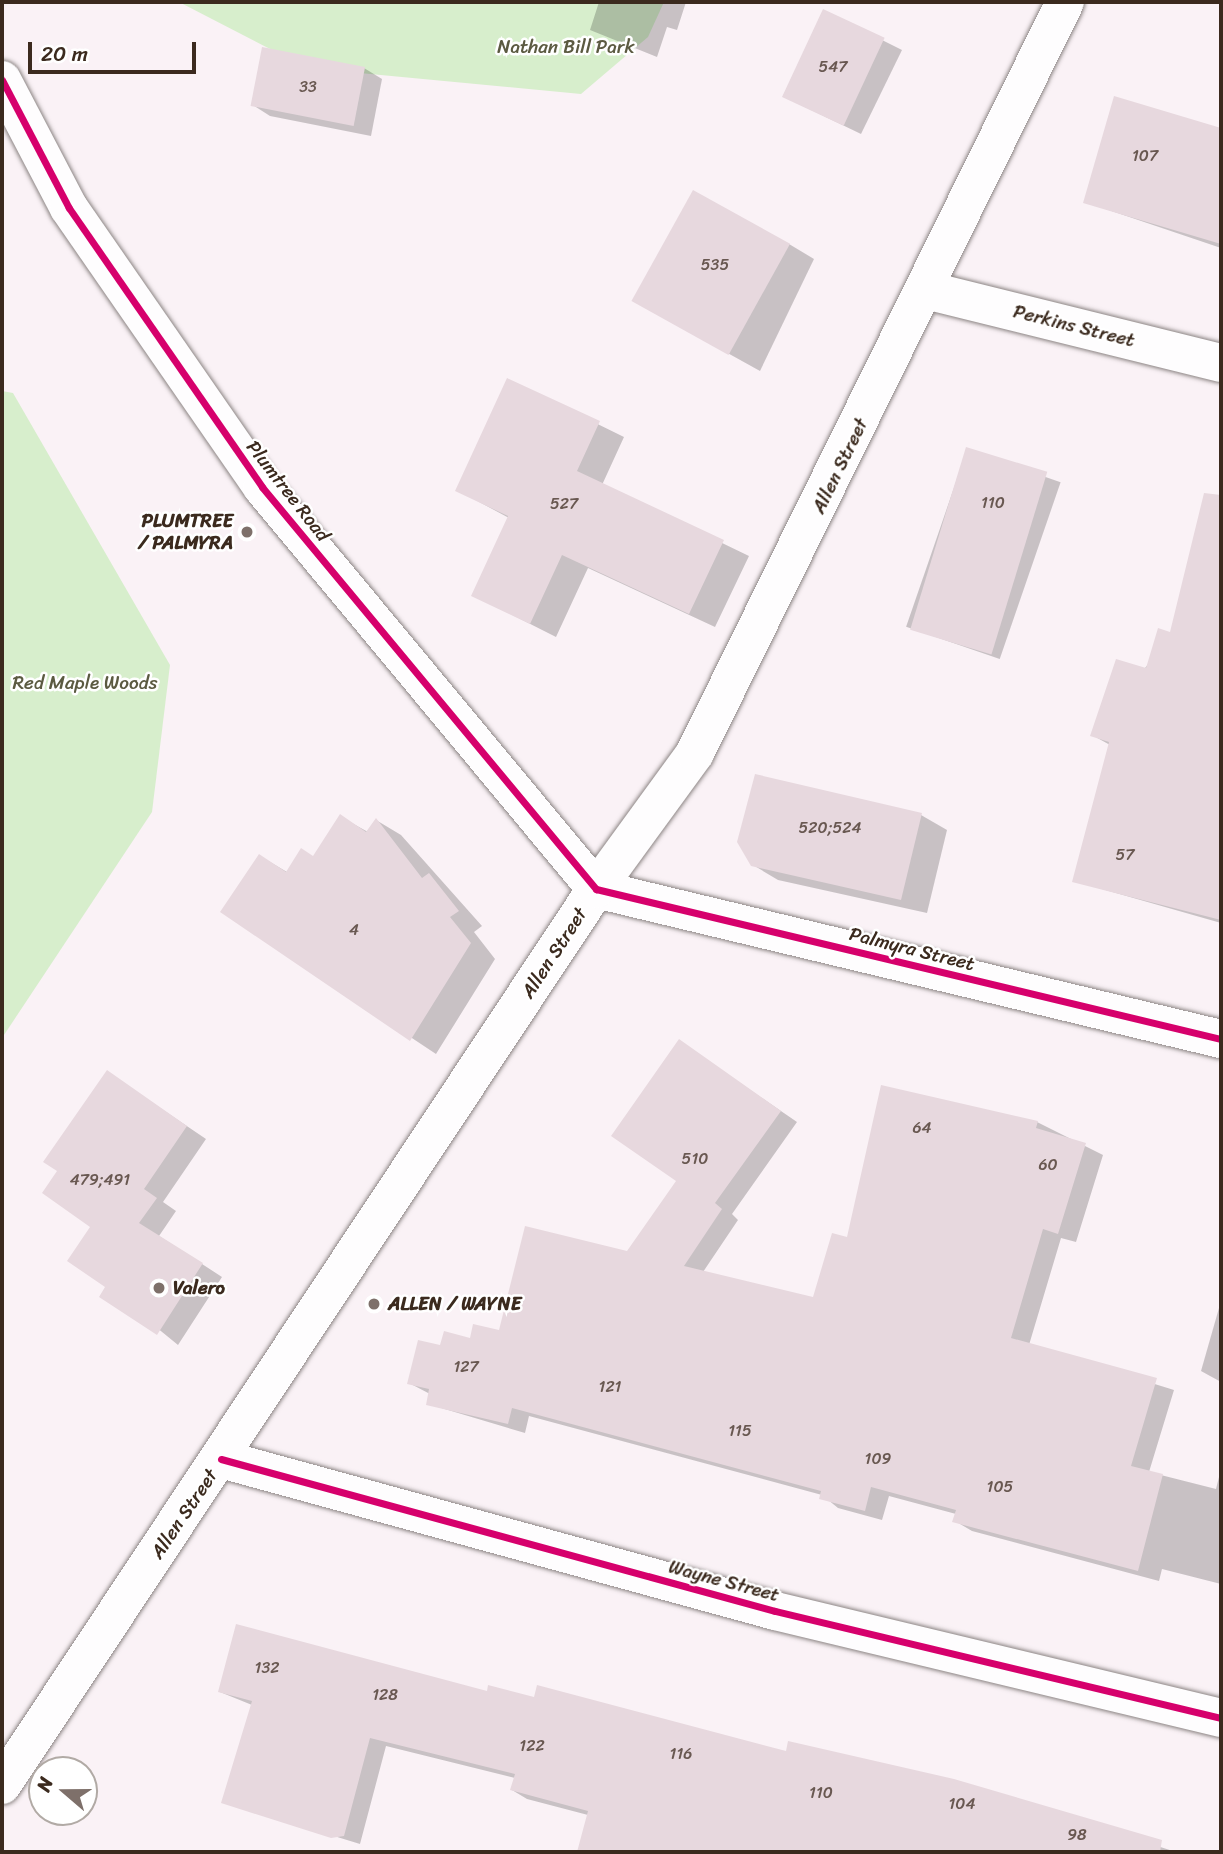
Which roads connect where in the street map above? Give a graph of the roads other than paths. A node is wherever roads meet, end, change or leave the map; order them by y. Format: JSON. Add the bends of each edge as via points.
{"nodes":[{"id":1,"x":1065,"y":2,"type":"edge"},
{"id":2,"x":2,"y":80,"type":"edge"},
{"id":3,"x":926,"y":290,"type":"junction"},
{"id":4,"x":1221,"y":363,"type":"edge"},
{"id":5,"x":596,"y":889,"type":"junction"},
{"id":6,"x":1221,"y":1039,"type":"edge"},
{"id":7,"x":221,"y":1459,"type":"junction"},
{"id":8,"x":1221,"y":1718,"type":"edge"},
{"id":9,"x":2,"y":1785,"type":"edge"}],
"edges":[{"from":1,"to":3,"type":"street","name":"Allen Street"},
{"from":2,"to":5,"type":"street","name":"Plumtree Road","via":[[69,208],[262,487]]},
{"from":3,"to":4,"type":"street","name":"Perkins Street"},
{"from":3,"to":5,"type":"street","name":"Allen Street","via":[[722,706]]},
{"from":5,"to":6,"type":"street","name":"Palmyra Street"},
{"from":5,"to":7,"type":"street","name":"Allen Street"},
{"from":7,"to":8,"type":"street","name":"Wayne Street","via":[[775,1611]]},
{"from":7,"to":9,"type":"street","name":"Allen Street"}]}
